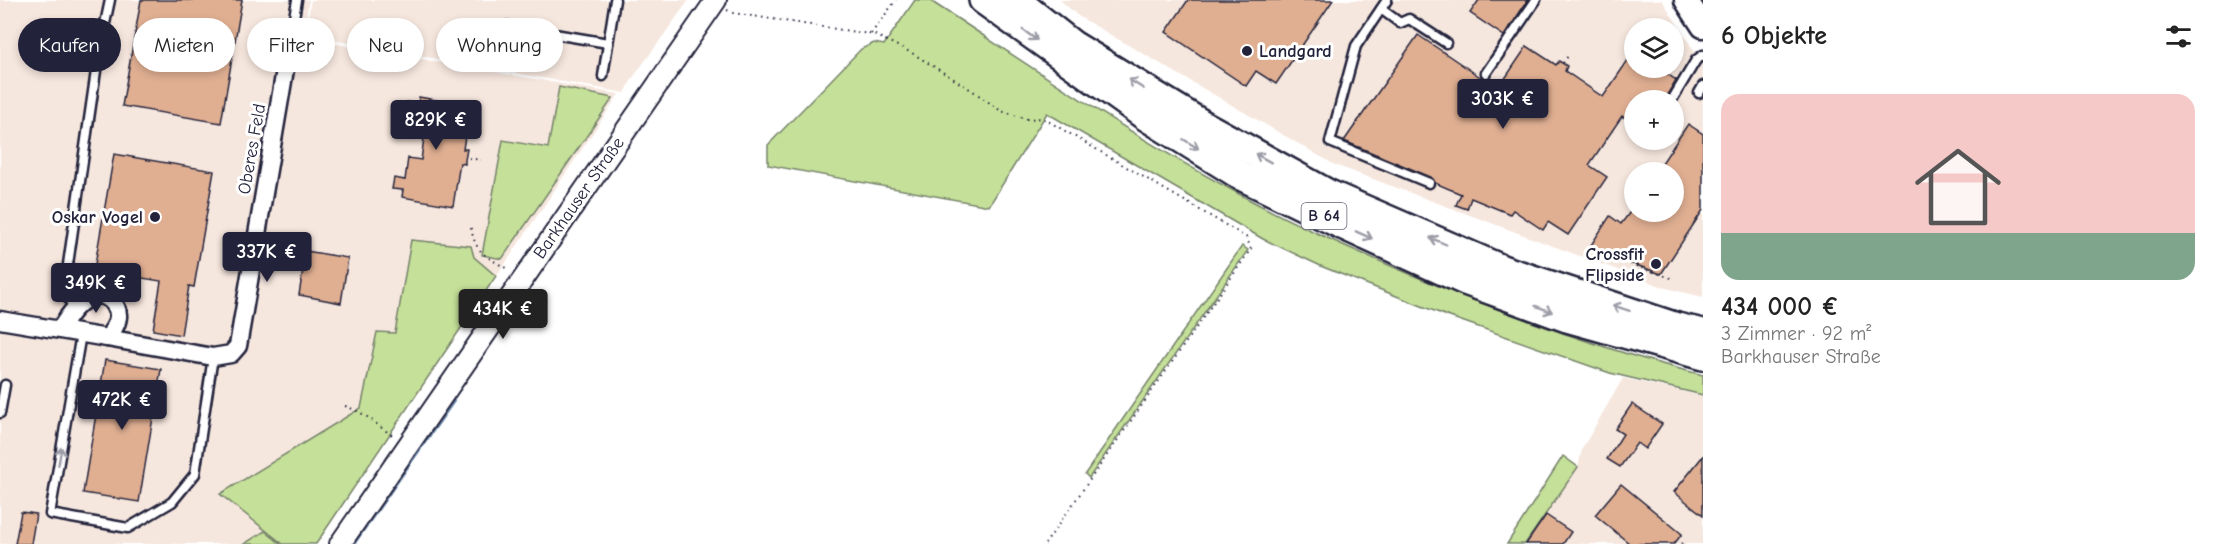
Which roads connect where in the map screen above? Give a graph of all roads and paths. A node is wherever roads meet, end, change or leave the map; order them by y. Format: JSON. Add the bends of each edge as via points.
{"nodes":[{"id":1,"x":110,"y":0,"type":"edge"},
{"id":2,"x":297,"y":0,"type":"edge"},
{"id":3,"x":615,"y":0,"type":"edge"},
{"id":4,"x":896,"y":0,"type":"edge"},
{"id":5,"x":983,"y":0,"type":"edge"},
{"id":6,"x":1017,"y":0,"type":"edge"},
{"id":7,"x":1387,"y":0,"type":"edge"},
{"id":8,"x":1536,"y":0,"type":"edge"},
{"id":9,"x":1686,"y":0,"type":"edge"},
{"id":10,"x":715,"y":1,"type":"edge"},
{"id":11,"x":1381,"y":9,"type":"junction"},
{"id":12,"x":294,"y":18,"type":"edge"},
{"id":13,"x":1703,"y":26,"type":"edge"},
{"id":14,"x":871,"y":34,"type":"junction"},
{"id":15,"x":563,"y":35,"type":"edge"},
{"id":16,"x":608,"y":43,"type":"junction"},
{"id":17,"x":1446,"y":43,"type":"dead end"},
{"id":18,"x":1703,"y":55,"type":"edge"},
{"id":19,"x":1568,"y":56,"type":"dead end"},
{"id":20,"x":1563,"y":63,"type":"dead end"},
{"id":21,"x":285,"y":72,"type":"edge"},
{"id":22,"x":1486,"y":73,"type":"dead end"},
{"id":23,"x":603,"y":76,"type":"dead end"},
{"id":24,"x":1678,"y":90,"type":"edge"},
{"id":25,"x":468,"y":158,"type":"dead end"},
{"id":26,"x":481,"y":160,"type":"dead end"},
{"id":27,"x":1429,"y":183,"type":"dead end"},
{"id":28,"x":471,"y":228,"type":"dead end"},
{"id":29,"x":1613,"y":258,"type":"dead end"},
{"id":30,"x":514,"y":272,"type":"dead end"},
{"id":31,"x":1671,"y":278,"type":"dead end"},
{"id":32,"x":75,"y":309,"type":"junction"},
{"id":33,"x":0,"y":320,"type":"edge"},
{"id":34,"x":60,"y":330,"type":"junction"},
{"id":35,"x":1703,"y":333,"type":"edge"},
{"id":36,"x":81,"y":334,"type":"junction"},
{"id":37,"x":107,"y":338,"type":"junction"},
{"id":38,"x":1703,"y":356,"type":"edge"},
{"id":39,"x":213,"y":357,"type":"junction"},
{"id":40,"x":5,"y":385,"type":"dead end"},
{"id":41,"x":345,"y":406,"type":"dead end"},
{"id":42,"x":0,"y":412,"type":"edge"},
{"id":43,"x":397,"y":439,"type":"dead end"},
{"id":44,"x":340,"y":544,"type":"edge"},
{"id":45,"x":1046,"y":544,"type":"edge"}],
"edges":[{"from":1,"to":32,"type":"lane","via":[[64,292]]},
{"from":2,"to":12,"type":"lane","name":"Oberes Feld"},
{"from":3,"to":16,"type":"lane"},
{"from":4,"to":14,"type":"path"},
{"from":5,"to":38,"type":"highway","number":"B 64","one_way":true,"via":[[1136,110],[1241,176],[1465,281],[1567,318]]},
{"from":35,"to":6,"type":"highway","number":"B 64","one_way":true,"via":[[1502,269],[1329,194],[1204,125],[1083,51]]},
{"from":7,"to":11,"type":"lane"},
{"from":8,"to":22,"type":"lane"},
{"from":9,"to":13,"type":"main road"},
{"from":10,"to":14,"type":"path","via":[[733,13]]},
{"from":10,"to":44,"type":"street","name":"Barkhauser Straße"},
{"from":11,"to":17,"type":"lane","via":[[1400,23],[1409,19]]},
{"from":11,"to":27,"type":"lane","via":[[1356,46],[1330,142]]},
{"from":14,"to":45,"type":"path","via":[[897,44],[1001,111],[1027,119],[1043,118],[1246,237],[1251,249]]},
{"from":15,"to":16,"type":"lane"},
{"from":16,"to":23,"type":"lane"},
{"from":18,"to":24,"type":"lane"},
{"from":19,"to":20,"type":"path"},
{"from":21,"to":39,"type":"street","name":"Oberes Feld","via":[[242,337],[231,354]]},
{"from":25,"to":26,"type":"path"},
{"from":28,"to":30,"type":"path","via":[[474,245]]},
{"from":29,"to":31,"type":"path"},
{"from":32,"to":34,"type":"street"},
{"from":32,"to":37,"type":"street","via":[[96,295],[111,301],[118,316],[116,327]]},
{"from":33,"to":34,"type":"street"},
{"from":34,"to":36,"type":"street"},
{"from":36,"to":37,"type":"street"},
{"from":39,"to":36,"type":"lane","one_way":true,"via":[[195,474],[172,502],[128,528],[50,514]]},
{"from":37,"to":39,"type":"street"},
{"from":40,"to":42,"type":"lane"},
{"from":41,"to":43,"type":"path","via":[[371,418]]}]}
